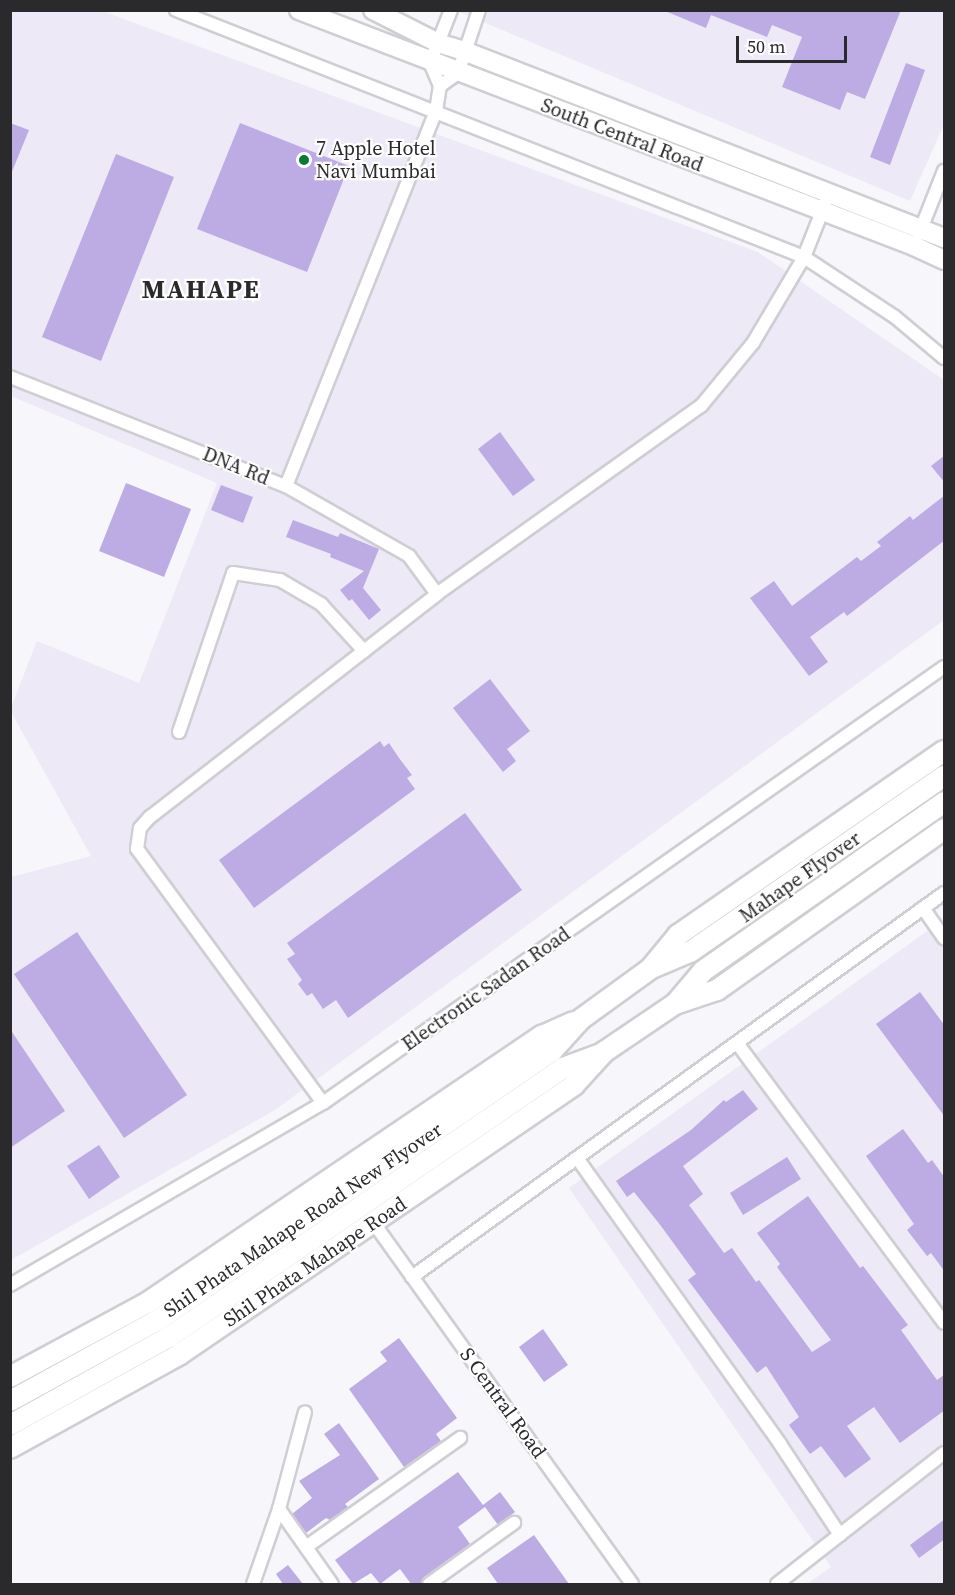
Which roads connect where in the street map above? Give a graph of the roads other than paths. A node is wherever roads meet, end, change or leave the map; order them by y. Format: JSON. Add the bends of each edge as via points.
{"nodes":[{"id":1,"x":176,"y":10,"type":"edge"},
{"id":2,"x":299,"y":10,"type":"edge"},
{"id":3,"x":373,"y":10,"type":"edge"},
{"id":4,"x":452,"y":10,"type":"edge"},
{"id":5,"x":478,"y":10,"type":"edge"},
{"id":6,"x":438,"y":43,"type":"junction"},
{"id":7,"x":464,"y":51,"type":"junction"},
{"id":8,"x":430,"y":63,"type":"junction"},
{"id":9,"x":458,"y":74,"type":"junction"},
{"id":10,"x":440,"y":86,"type":"junction"},
{"id":11,"x":436,"y":111,"type":"junction"},
{"id":12,"x":945,"y":171,"type":"edge"},
{"id":13,"x":828,"y":193,"type":"junction"},
{"id":14,"x":822,"y":211,"type":"junction"},
{"id":15,"x":922,"y":229,"type":"junction"},
{"id":16,"x":945,"y":238,"type":"edge"},
{"id":17,"x":914,"y":246,"type":"junction"},
{"id":18,"x":804,"y":257,"type":"junction"},
{"id":19,"x":945,"y":260,"type":"edge"},
{"id":20,"x":945,"y":358,"type":"edge"},
{"id":21,"x":10,"y":377,"type":"edge"},
{"id":22,"x":286,"y":486,"type":"junction"},
{"id":23,"x":437,"y":594,"type":"junction"},
{"id":24,"x":364,"y":651,"type":"junction"},
{"id":25,"x":945,"y":667,"type":"edge"},
{"id":26,"x":179,"y":732,"type":"dead end"},
{"id":27,"x":945,"y":751,"type":"edge"},
{"id":28,"x":945,"y":776,"type":"edge"},
{"id":29,"x":945,"y":802,"type":"edge"},
{"id":30,"x":945,"y":829,"type":"edge"},
{"id":31,"x":945,"y":892,"type":"edge"},
{"id":32,"x":924,"y":908,"type":"junction"},
{"id":33,"x":945,"y":938,"type":"edge"},
{"id":34,"x":650,"y":969,"type":"junction"},
{"id":35,"x":675,"y":1004,"type":"junction"},
{"id":36,"x":581,"y":1018,"type":"junction"},
{"id":37,"x":737,"y":1043,"type":"junction"},
{"id":38,"x":604,"y":1052,"type":"junction"},
{"id":39,"x":323,"y":1103,"type":"junction"},
{"id":40,"x":578,"y":1158,"type":"junction"},
{"id":41,"x":373,"y":1222,"type":"junction"},
{"id":42,"x":412,"y":1277,"type":"junction"},
{"id":43,"x":10,"y":1285,"type":"edge"},
{"id":44,"x":945,"y":1323,"type":"edge"},
{"id":45,"x":10,"y":1377,"type":"edge"},
{"id":46,"x":10,"y":1401,"type":"edge"},
{"id":47,"x":305,"y":1412,"type":"dead end"},
{"id":48,"x":10,"y":1425,"type":"edge"},
{"id":49,"x":460,"y":1438,"type":"dead end"},
{"id":50,"x":10,"y":1448,"type":"edge"},
{"id":51,"x":945,"y":1453,"type":"edge"},
{"id":52,"x":279,"y":1509,"type":"junction"},
{"id":53,"x":514,"y":1523,"type":"dead end"},
{"id":54,"x":840,"y":1535,"type":"junction"},
{"id":55,"x":306,"y":1547,"type":"junction"},
{"id":56,"x":254,"y":1584,"type":"edge"},
{"id":57,"x":332,"y":1584,"type":"edge"},
{"id":58,"x":429,"y":1584,"type":"edge"},
{"id":59,"x":632,"y":1584,"type":"edge"},
{"id":60,"x":777,"y":1584,"type":"edge"}],
"edges":[{"from":1,"to":11,"type":"street"},
{"from":2,"to":8,"type":"main road","name":"South Central Road"},
{"from":3,"to":6,"type":"main road","name":"South Central Road"},
{"from":4,"to":6,"type":"street"},
{"from":5,"to":7,"type":"street"},
{"from":6,"to":7,"type":"main road","name":"South Central Road"},
{"from":6,"to":8,"type":"street"},
{"from":7,"to":9,"type":"street"},
{"from":7,"to":13,"type":"main road","name":"South Central Road"},
{"from":8,"to":9,"type":"main road","name":"South Central Road"},
{"from":8,"to":10,"type":"street"},
{"from":9,"to":10,"type":"street"},
{"from":9,"to":14,"type":"main road","name":"South Central Road"},
{"from":10,"to":11,"type":"street"},
{"from":11,"to":18,"type":"street"},
{"from":11,"to":22,"type":"street"},
{"from":12,"to":15,"type":"street"},
{"from":13,"to":14,"type":"street"},
{"from":13,"to":15,"type":"main road","name":"South Central Road"},
{"from":14,"to":17,"type":"main road","name":"South Central Road"},
{"from":14,"to":18,"type":"street"},
{"from":15,"to":16,"type":"main road","name":"South Central Road"},
{"from":15,"to":17,"type":"street"},
{"from":17,"to":19,"type":"main road","name":"South Central Road"},
{"from":18,"to":20,"type":"street","via":[[895,317]]},
{"from":18,"to":23,"type":"street","via":[[753,343],[701,406]]},
{"from":21,"to":22,"type":"street","name":"DNA Rd"},
{"from":22,"to":23,"type":"street","name":"DNA Rd","via":[[409,556]]},
{"from":23,"to":24,"type":"street"},
{"from":24,"to":26,"type":"street","via":[[321,603],[280,580],[233,573]]},
{"from":24,"to":39,"type":"street","via":[[150,817],[140,828],[138,849]]},
{"from":25,"to":39,"type":"street","name":"Electronic Sadan Road"},
{"from":27,"to":34,"type":"main road","via":[[678,935]]},
{"from":28,"to":34,"type":"main road","name":"Mahape Flyover","via":[[690,952]]},
{"from":29,"to":35,"type":"main road","name":"Mahape Flyover","via":[[703,971]]},
{"from":30,"to":35,"type":"main road","via":[[717,990]]},
{"from":31,"to":32,"type":"street"},
{"from":32,"to":33,"type":"street"},
{"from":32,"to":37,"type":"street"},
{"from":34,"to":36,"type":"main road"},
{"from":35,"to":38,"type":"main road"},
{"from":36,"to":45,"type":"main road","via":[[542,1036],[147,1303]]},
{"from":36,"to":46,"type":"main road","name":"Shil Phata Mahape Road New Flyover","via":[[552,1051],[158,1320]]},
{"from":37,"to":40,"type":"street"},
{"from":37,"to":44,"type":"street"},
{"from":38,"to":41,"type":"main road","name":"Shil Phata Mahape Road","via":[[574,1085]]},
{"from":38,"to":48,"type":"main road","name":"Shil Phata Mahape Road New Flyover","via":[[563,1068],[169,1337]]},
{"from":39,"to":43,"type":"street","name":"Electronic Sadan Road"},
{"from":40,"to":42,"type":"street"},
{"from":40,"to":54,"type":"street"},
{"from":41,"to":42,"type":"street","name":"S Central Road"},
{"from":41,"to":50,"type":"main road","name":"Shil Phata Mahape Road","via":[[180,1354]]},
{"from":42,"to":59,"type":"street","name":"S Central Road"},
{"from":47,"to":52,"type":"street"},
{"from":49,"to":55,"type":"street"},
{"from":51,"to":54,"type":"street"},
{"from":52,"to":55,"type":"street"},
{"from":52,"to":56,"type":"street"},
{"from":53,"to":58,"type":"street"},
{"from":54,"to":60,"type":"street"},
{"from":55,"to":57,"type":"street"}]}
